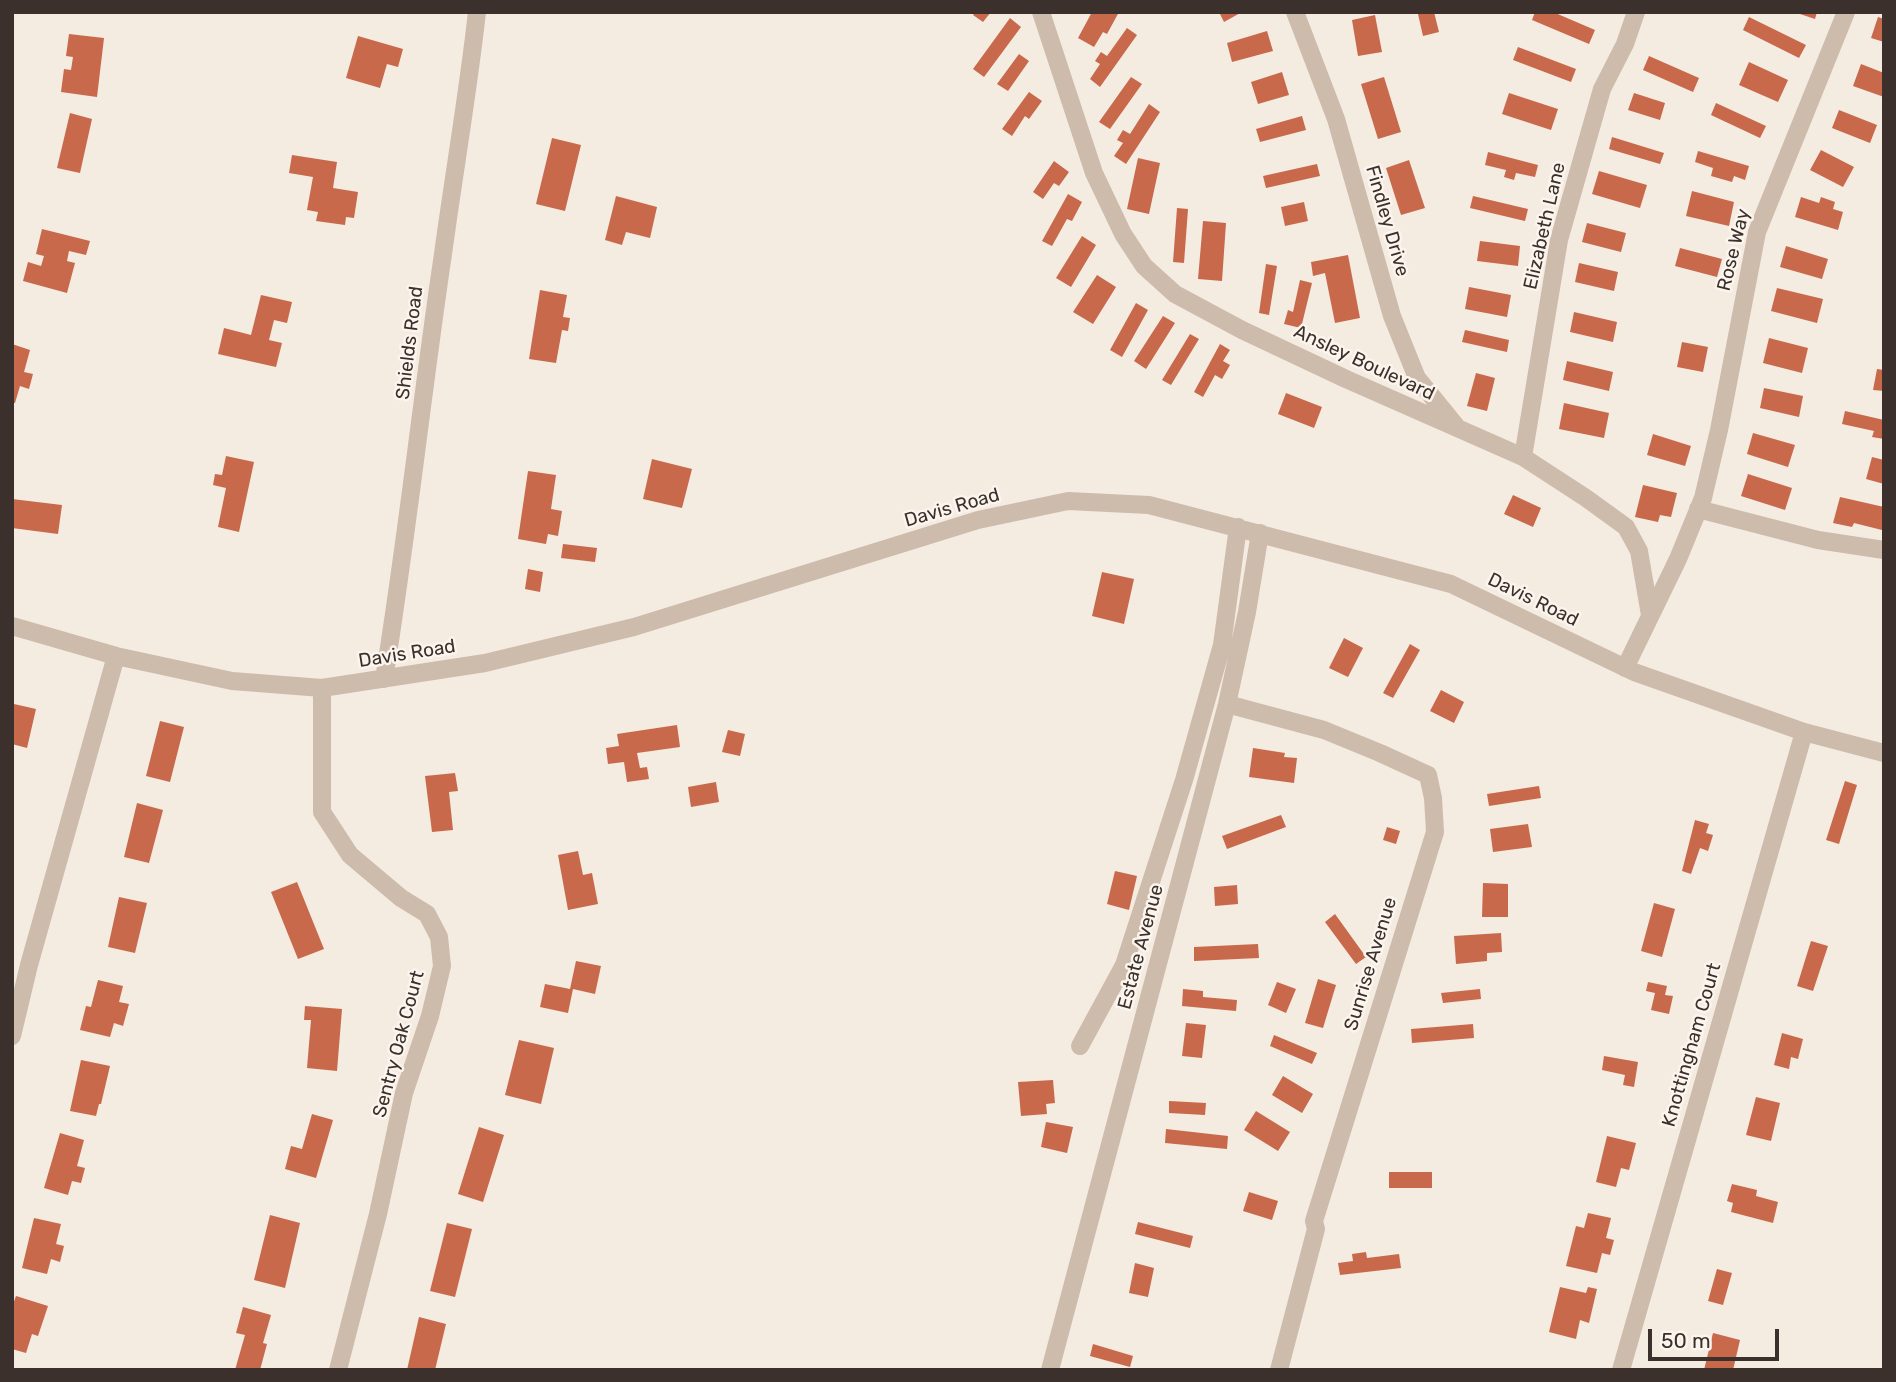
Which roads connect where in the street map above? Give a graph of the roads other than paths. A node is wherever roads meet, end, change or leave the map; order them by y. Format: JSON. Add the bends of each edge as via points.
{"nodes":[{"id":1,"x":477,"y":12,"type":"edge"},
{"id":2,"x":1041,"y":12,"type":"edge"},
{"id":3,"x":1295,"y":12,"type":"edge"},
{"id":4,"x":1636,"y":12,"type":"edge"},
{"id":5,"x":1846,"y":12,"type":"edge"},
{"id":6,"x":1459,"y":429,"type":"junction"},
{"id":7,"x":1524,"y":457,"type":"junction"},
{"id":8,"x":1698,"y":509,"type":"junction"},
{"id":9,"x":1238,"y":527,"type":"junction"},
{"id":10,"x":1260,"y":533,"type":"junction"},
{"id":11,"x":1884,"y":550,"type":"edge"},
{"id":12,"x":1650,"y":615,"type":"junction"},
{"id":13,"x":12,"y":626,"type":"edge"},
{"id":14,"x":116,"y":656,"type":"junction"},
{"id":15,"x":1625,"y":668,"type":"junction"},
{"id":16,"x":384,"y":679,"type":"junction"},
{"id":17,"x":323,"y":688,"type":"junction"},
{"id":18,"x":1227,"y":704,"type":"junction"},
{"id":19,"x":1804,"y":732,"type":"junction"},
{"id":20,"x":1884,"y":753,"type":"edge"},
{"id":21,"x":21,"y":963,"type":"edge"},
{"id":22,"x":12,"y":1036,"type":"edge"},
{"id":23,"x":1080,"y":1046,"type":"dead end"},
{"id":24,"x":338,"y":1370,"type":"edge"},
{"id":25,"x":1050,"y":1370,"type":"edge"},
{"id":26,"x":1279,"y":1370,"type":"edge"},
{"id":27,"x":1621,"y":1370,"type":"edge"}],
"edges":[{"from":1,"to":16,"type":"street","name":"Shields Road"},
{"from":2,"to":6,"type":"street","name":"Ansley Boulevard","via":[[1094,173],[1144,266],[1175,295],[1242,330]]},
{"from":3,"to":6,"type":"street","name":"Findley Drive","via":[[1336,119],[1392,316],[1417,378]]},
{"from":4,"to":7,"type":"street","name":"Elizabeth Lane","via":[[1602,89],[1559,240]]},
{"from":5,"to":8,"type":"street","name":"Rose Way","via":[[1757,232],[1719,430]]},
{"from":6,"to":7,"type":"street","name":"Ansley Boulevard"},
{"from":7,"to":12,"type":"street","name":"Ansley Boulevard","via":[[1626,527],[1639,551]]},
{"from":8,"to":11,"type":"street","via":[[1818,540]]},
{"from":8,"to":12,"type":"street"},
{"from":9,"to":10,"type":"street","name":"Davis Road"},
{"from":9,"to":16,"type":"street","name":"Davis Road","via":[[1149,505],[1068,500],[978,520],[634,627],[485,663]]},
{"from":9,"to":23,"type":"street","via":[[1222,645],[1184,780],[1124,965]]},
{"from":10,"to":15,"type":"street","name":"Davis Road","via":[[1451,584]]},
{"from":10,"to":18,"type":"street","name":"Estate Avenue"},
{"from":12,"to":15,"type":"street"},
{"from":13,"to":14,"type":"street","name":"Davis Road"},
{"from":14,"to":17,"type":"street","name":"Davis Road","via":[[232,681]]},
{"from":14,"to":21,"type":"street"},
{"from":15,"to":19,"type":"street","name":"Davis Road"},
{"from":16,"to":17,"type":"street","name":"Davis Road"},
{"from":17,"to":24,"type":"street","name":"Sentry Oak Court","via":[[322,812],[350,855],[427,914],[439,937],[442,966],[404,1093],[379,1214]]},
{"from":18,"to":25,"type":"street","name":"Estate Avenue"},
{"from":18,"to":26,"type":"street","name":"Sunrise Avenue","via":[[1324,730],[1381,752],[1428,775],[1433,798],[1435,832],[1314,1221],[1316,1228]]},
{"from":19,"to":20,"type":"street","name":"Davis Road"},
{"from":19,"to":27,"type":"street","name":"Knottingham Court"},
{"from":21,"to":22,"type":"street"}]}
